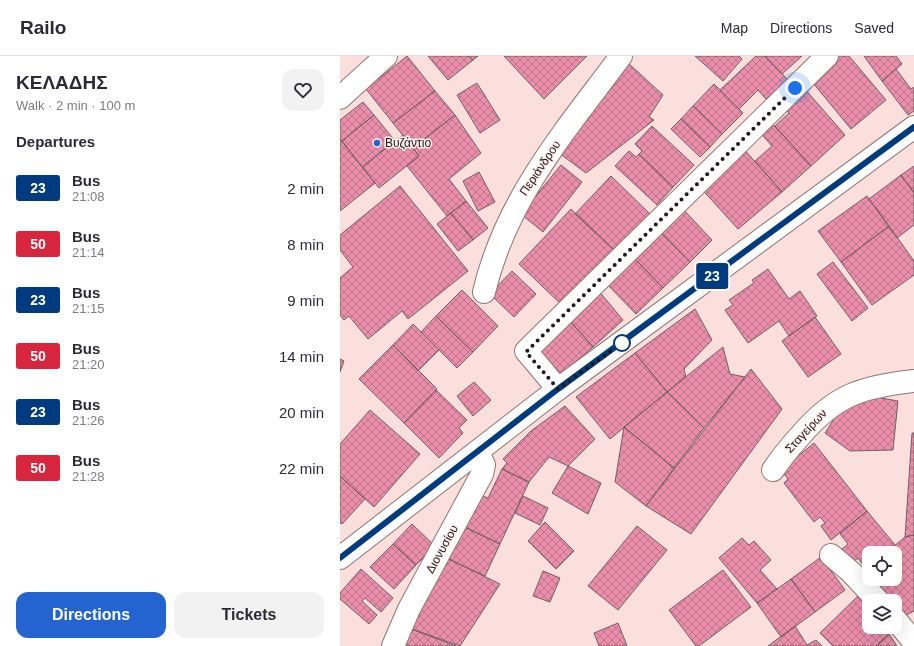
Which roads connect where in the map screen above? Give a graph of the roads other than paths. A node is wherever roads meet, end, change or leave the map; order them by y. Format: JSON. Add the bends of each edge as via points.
{"nodes":[{"id":1,"x":386,"y":56,"type":"edge"},
{"id":2,"x":621,"y":56,"type":"edge"},
{"id":3,"x":827,"y":56,"type":"edge"},
{"id":4,"x":340,"y":98,"type":"edge"},
{"id":5,"x":914,"y":127,"type":"edge"},
{"id":6,"x":484,"y":292,"type":"dead end"},
{"id":7,"x":914,"y":380,"type":"edge"},
{"id":8,"x":558,"y":389,"type":"junction"},
{"id":9,"x":478,"y":452,"type":"junction"},
{"id":10,"x":774,"y":470,"type":"dead end"},
{"id":11,"x":832,"y":555,"type":"dead end"},
{"id":12,"x":340,"y":558,"type":"edge"},
{"id":13,"x":872,"y":594,"type":"edge"},
{"id":14,"x":902,"y":627,"type":"edge"},
{"id":15,"x":914,"y":642,"type":"edge"},
{"id":16,"x":394,"y":646,"type":"edge"}],
"edges":[{"from":1,"to":4,"type":"street"},
{"from":2,"to":6,"type":"street","name":"Περιάνδρου","via":[[527,185],[503,236]]},
{"from":3,"to":8,"type":"street","via":[[526,352]]},
{"from":5,"to":8,"type":"street"},
{"from":7,"to":10,"type":"street","name":"Σταγείρων","via":[[872,387],[853,393],[828,407],[806,429]]},
{"from":8,"to":9,"type":"street"},
{"from":9,"to":12,"type":"street"},
{"from":9,"to":16,"type":"street","name":"Διονυσίου","via":[[484,465],[482,474],[407,614]]},
{"from":11,"to":13,"type":"street"},
{"from":14,"to":15,"type":"street"}]}
